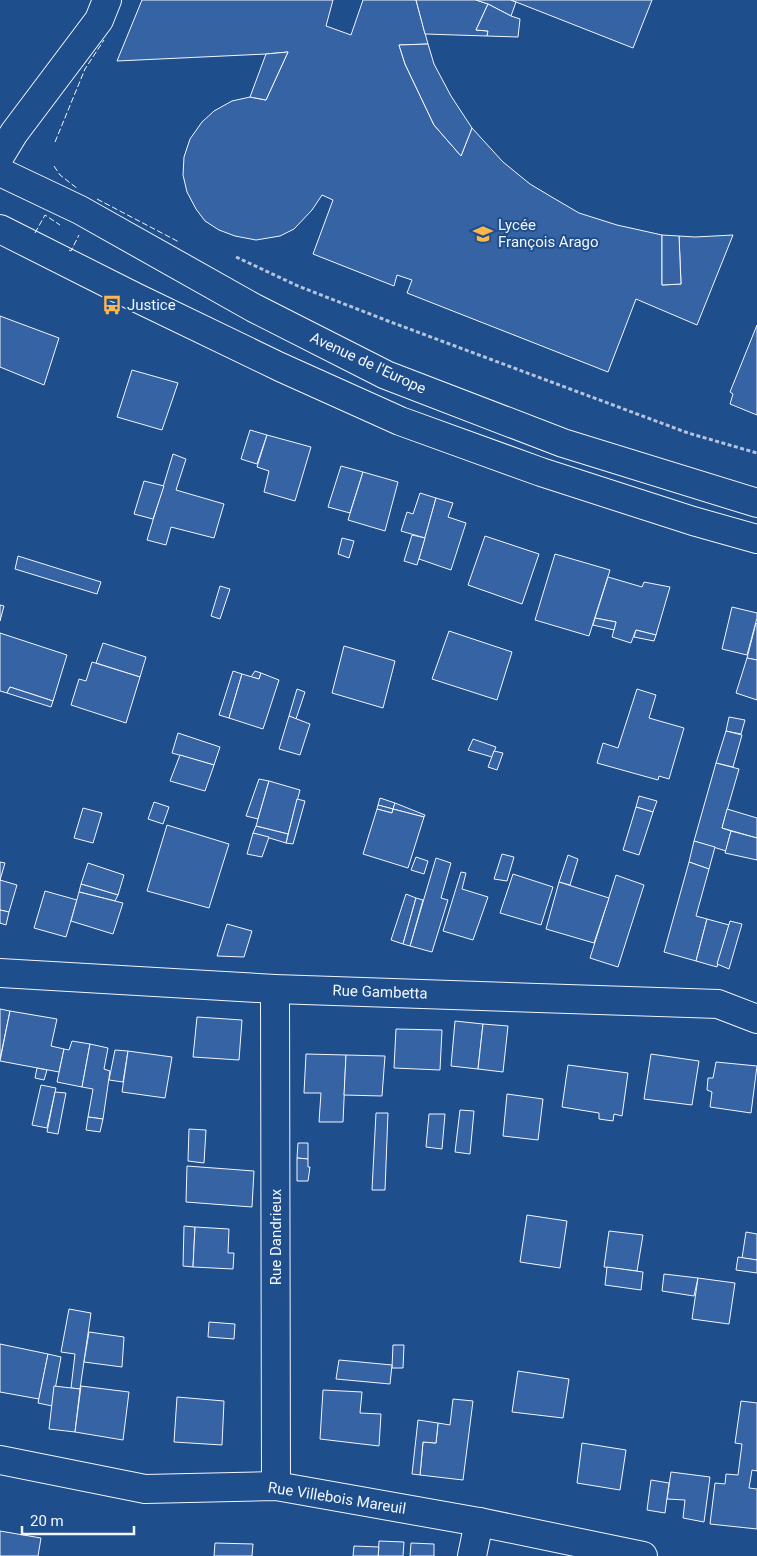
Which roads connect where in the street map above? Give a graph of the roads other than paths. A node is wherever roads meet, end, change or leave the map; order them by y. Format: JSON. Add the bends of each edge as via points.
{"nodes":[{"id":1,"x":107,"y":0,"type":"edge"},
{"id":2,"x":0,"y":156,"type":"edge"},
{"id":3,"x":0,"y":172,"type":"edge"},
{"id":4,"x":0,"y":229,"type":"edge"},
{"id":5,"x":757,"y":503,"type":"edge"},
{"id":6,"x":757,"y":539,"type":"edge"},
{"id":7,"x":0,"y":974,"type":"edge"},
{"id":8,"x":276,"y":989,"type":"junction"},
{"id":9,"x":757,"y":1019,"type":"edge"},
{"id":10,"x":0,"y":1460,"type":"edge"},
{"id":11,"x":276,"y":1486,"type":"junction"},
{"id":12,"x":479,"y":1522,"type":"junction"},
{"id":13,"x":472,"y":1556,"type":"edge"},
{"id":14,"x":643,"y":1556,"type":"edge"}],
"edges":[{"from":1,"to":2,"type":"street","via":[[99,20]]},
{"from":3,"to":5,"type":"street","name":"Avenue de l'Europe","via":[[80,210],[254,308],[386,374],[563,443]]},
{"from":4,"to":6,"type":"street","via":[[143,302],[400,421],[551,475]]},
{"from":7,"to":8,"type":"street","name":"Rue Gambetta"},
{"from":8,"to":9,"type":"street","name":"Rue Gambetta","via":[[718,1004]]},
{"from":8,"to":11,"type":"street","name":"Rue Dandrieux"},
{"from":10,"to":11,"type":"street","name":"Rue Villebois Mareuil","via":[[145,1489]]},
{"from":11,"to":12,"type":"street","name":"Rue Villebois Mareuil"},
{"from":12,"to":13,"type":"street"},
{"from":12,"to":14,"type":"street","name":"Rue Villebois Mareuil"}]}
